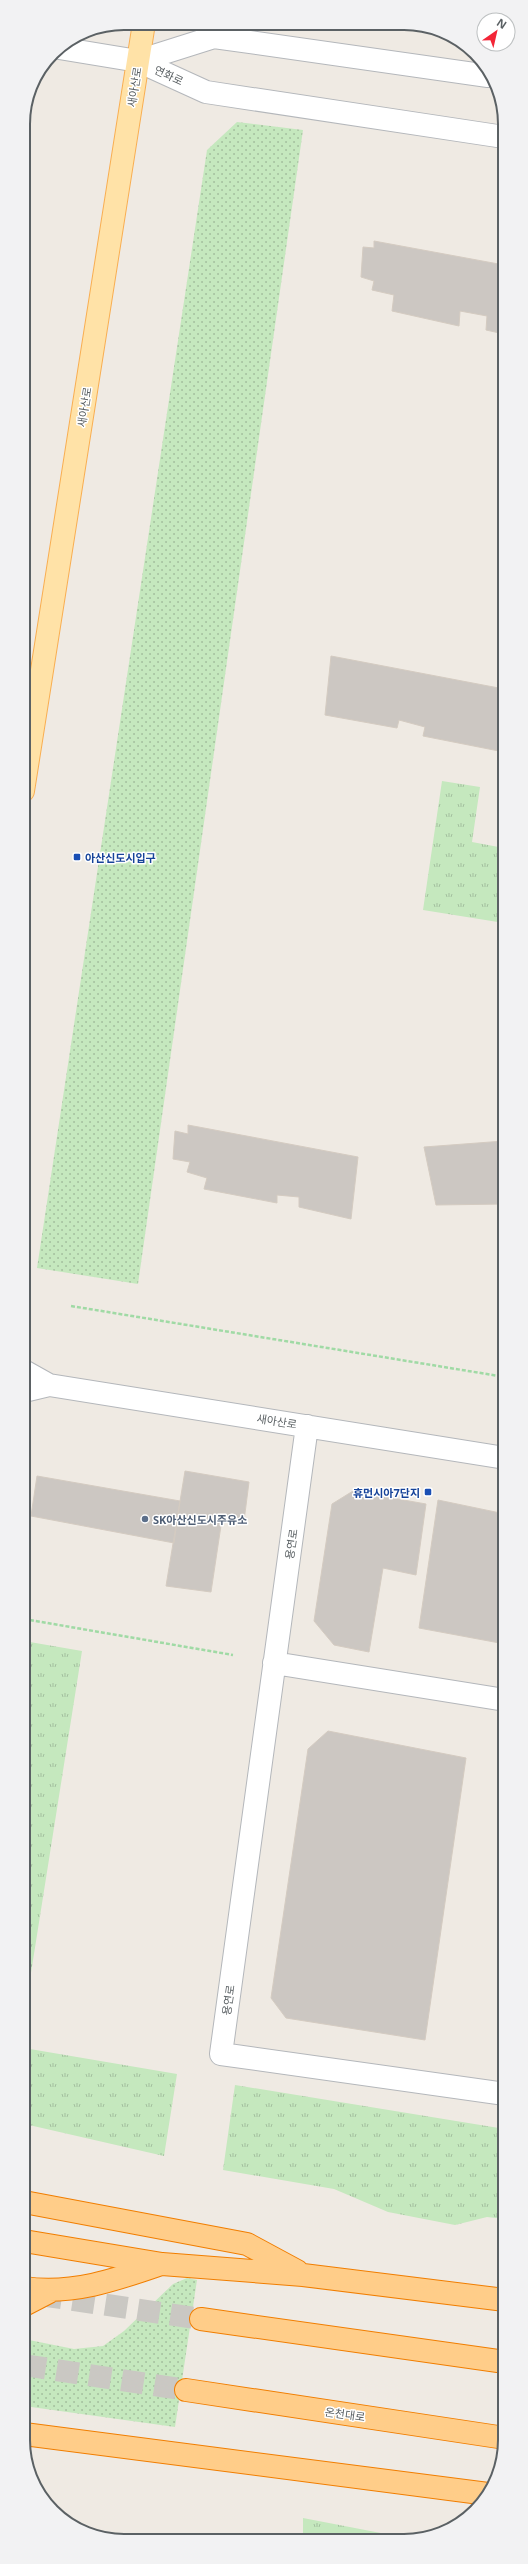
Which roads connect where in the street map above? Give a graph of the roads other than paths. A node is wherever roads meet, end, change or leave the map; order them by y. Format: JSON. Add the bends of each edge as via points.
{"nodes":[{"id":1,"x":143,"y":30,"type":"edge"},
{"id":2,"x":67,"y":49,"type":"edge"},
{"id":3,"x":138,"y":60,"type":"junction"},
{"id":4,"x":484,"y":75,"type":"edge"},
{"id":5,"x":498,"y":136,"type":"edge"},
{"id":6,"x":30,"y":747,"type":"edge"},
{"id":7,"x":30,"y":1374,"type":"edge"},
{"id":8,"x":49,"y":1385,"type":"junction"},
{"id":9,"x":30,"y":1390,"type":"edge"},
{"id":10,"x":307,"y":1426,"type":"junction"},
{"id":11,"x":498,"y":1457,"type":"edge"},
{"id":12,"x":274,"y":1663,"type":"junction"},
{"id":13,"x":498,"y":1699,"type":"edge"},
{"id":14,"x":498,"y":2093,"type":"edge"},
{"id":15,"x":30,"y":2203,"type":"edge"},
{"id":16,"x":30,"y":2242,"type":"edge"},
{"id":17,"x":162,"y":2264,"type":"junction"},
{"id":18,"x":304,"y":2275,"type":"junction"},
{"id":19,"x":30,"y":2289,"type":"edge"},
{"id":20,"x":49,"y":2292,"type":"junction"},
{"id":21,"x":498,"y":2299,"type":"edge"},
{"id":22,"x":30,"y":2302,"type":"edge"},
{"id":23,"x":201,"y":2319,"type":"tunnel mouth"},
{"id":24,"x":498,"y":2361,"type":"edge"},
{"id":25,"x":186,"y":2390,"type":"tunnel mouth"},
{"id":26,"x":30,"y":2435,"type":"edge"},
{"id":27,"x":498,"y":2437,"type":"edge"},
{"id":28,"x":481,"y":2493,"type":"edge"}],
"edges":[{"from":1,"to":3,"type":"main road","name":"새아산로"},
{"from":2,"to":3,"type":"street"},
{"from":3,"to":4,"type":"street","name":"연화로","via":[[214,37]]},
{"from":3,"to":5,"type":"street","name":"연화로","via":[[206,92]]},
{"from":3,"to":6,"type":"main road","name":"새아산로"},
{"from":7,"to":8,"type":"street","name":"새아산로"},
{"from":8,"to":9,"type":"street","name":"새아산로"},
{"from":8,"to":10,"type":"street","name":"새아산로"},
{"from":10,"to":11,"type":"street","name":"새아산로"},
{"from":10,"to":12,"type":"street","name":"용연로"},
{"from":12,"to":13,"type":"street"},
{"from":12,"to":14,"type":"street","name":"용연로","via":[[221,2054]]},
{"from":15,"to":18,"type":"highway","via":[[247,2244]]},
{"from":16,"to":17,"type":"highway"},
{"from":17,"to":18,"type":"highway"},
{"from":17,"to":20,"type":"highway","via":[[111,2282]]},
{"from":18,"to":21,"type":"highway"},
{"from":19,"to":20,"type":"highway"},
{"from":20,"to":22,"type":"highway"},
{"from":23,"to":24,"type":"highway"},
{"from":25,"to":27,"type":"highway","name":"온천대로"},
{"from":26,"to":28,"type":"highway"}]}
